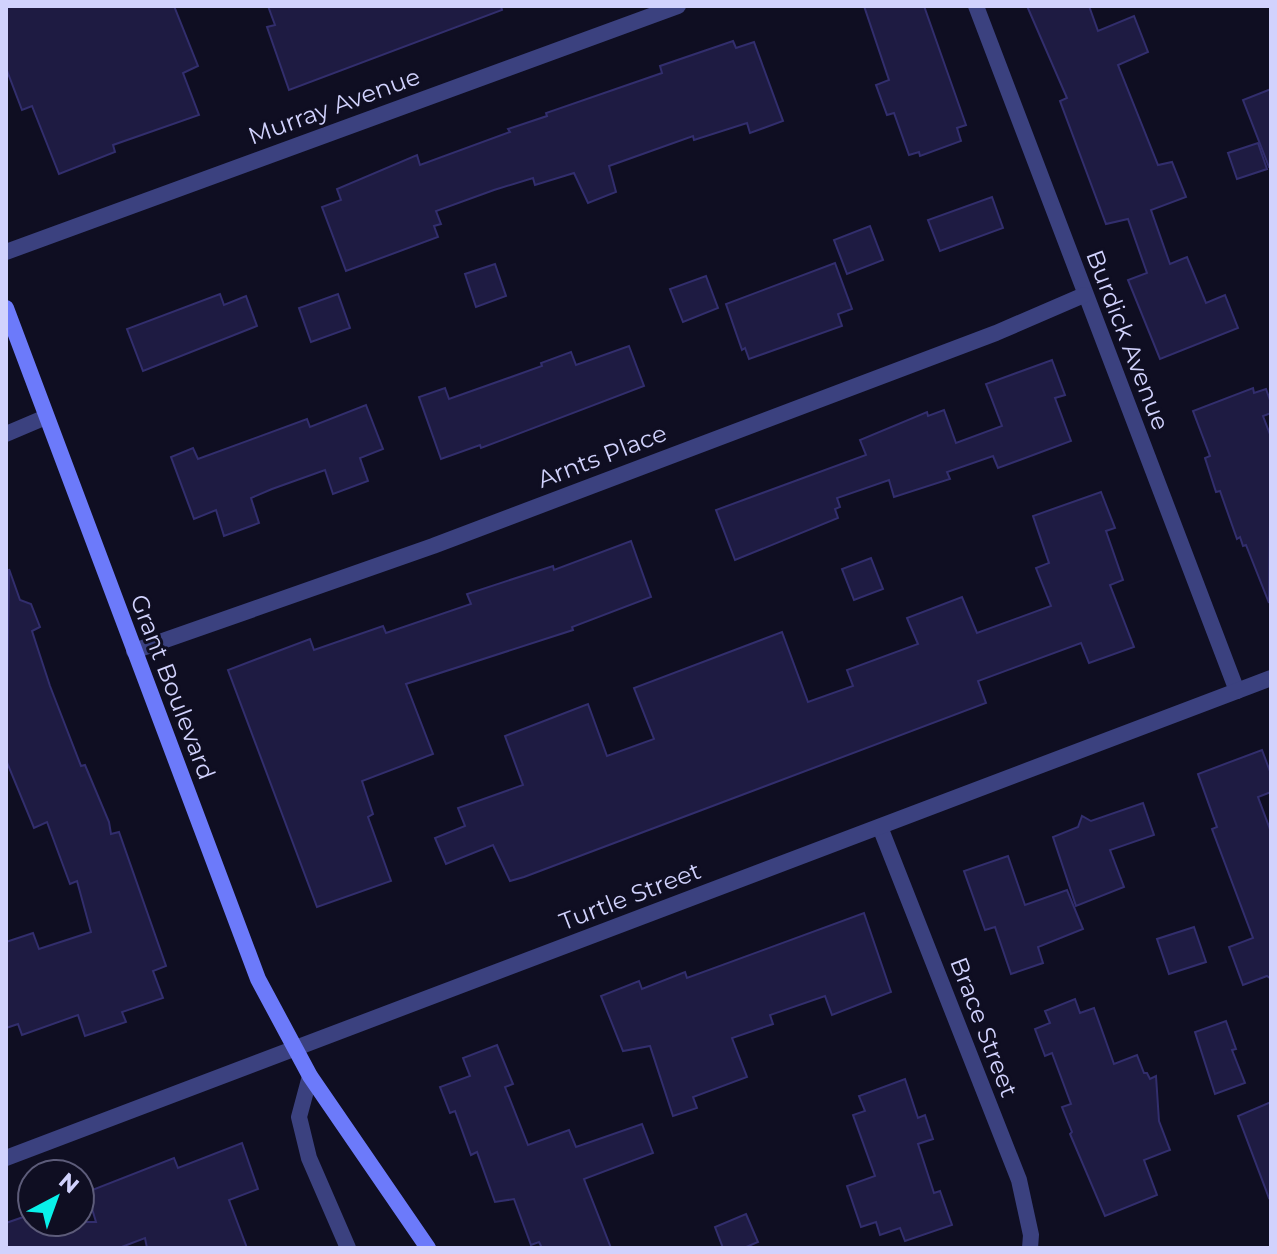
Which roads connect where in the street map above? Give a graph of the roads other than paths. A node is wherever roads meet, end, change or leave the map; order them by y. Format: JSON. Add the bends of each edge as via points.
{"nodes":[{"id":1,"x":678,"y":6,"type":"edge"},
{"id":2,"x":976,"y":6,"type":"edge"},
{"id":3,"x":6,"y":252,"type":"edge"},
{"id":4,"x":1084,"y":295,"type":"junction"},
{"id":5,"x":6,"y":308,"type":"edge"},
{"id":6,"x":46,"y":417,"type":"junction"},
{"id":7,"x":6,"y":434,"type":"edge"},
{"id":8,"x":134,"y":651,"type":"junction"},
{"id":9,"x":1271,"y":678,"type":"edge"},
{"id":10,"x":1237,"y":691,"type":"junction"},
{"id":11,"x":880,"y":827,"type":"junction"},
{"id":12,"x":296,"y":1049,"type":"junction"},
{"id":13,"x":310,"y":1076,"type":"junction"},
{"id":14,"x":6,"y":1158,"type":"edge"},
{"id":15,"x":348,"y":1248,"type":"edge"},
{"id":16,"x":428,"y":1248,"type":"edge"},
{"id":17,"x":1030,"y":1248,"type":"edge"}],
"edges":[{"from":1,"to":3,"type":"street","name":"Murray Avenue"},
{"from":2,"to":4,"type":"street","name":"Burdick Avenue"},
{"from":4,"to":8,"type":"street","name":"Arnts Place","via":[[433,546]]},
{"from":4,"to":10,"type":"street","name":"Burdick Avenue"},
{"from":5,"to":6,"type":"street","name":"Grant Boulevard"},
{"from":6,"to":7,"type":"street"},
{"from":6,"to":8,"type":"street","name":"Grant Boulevard"},
{"from":8,"to":12,"type":"street","name":"Grant Boulevard","via":[[258,979]]},
{"from":9,"to":10,"type":"street","name":"Turtle Street"},
{"from":10,"to":11,"type":"street","name":"Turtle Street"},
{"from":11,"to":12,"type":"street","name":"Turtle Street"},
{"from":11,"to":17,"type":"street","name":"Brace Street","via":[[1019,1180]]},
{"from":12,"to":13,"type":"street","name":"Grant Boulevard"},
{"from":12,"to":14,"type":"street","name":"Turtle Street"},
{"from":13,"to":15,"type":"street","via":[[299,1117],[309,1158]]},
{"from":13,"to":16,"type":"street","name":"Grant Boulevard"}]}
